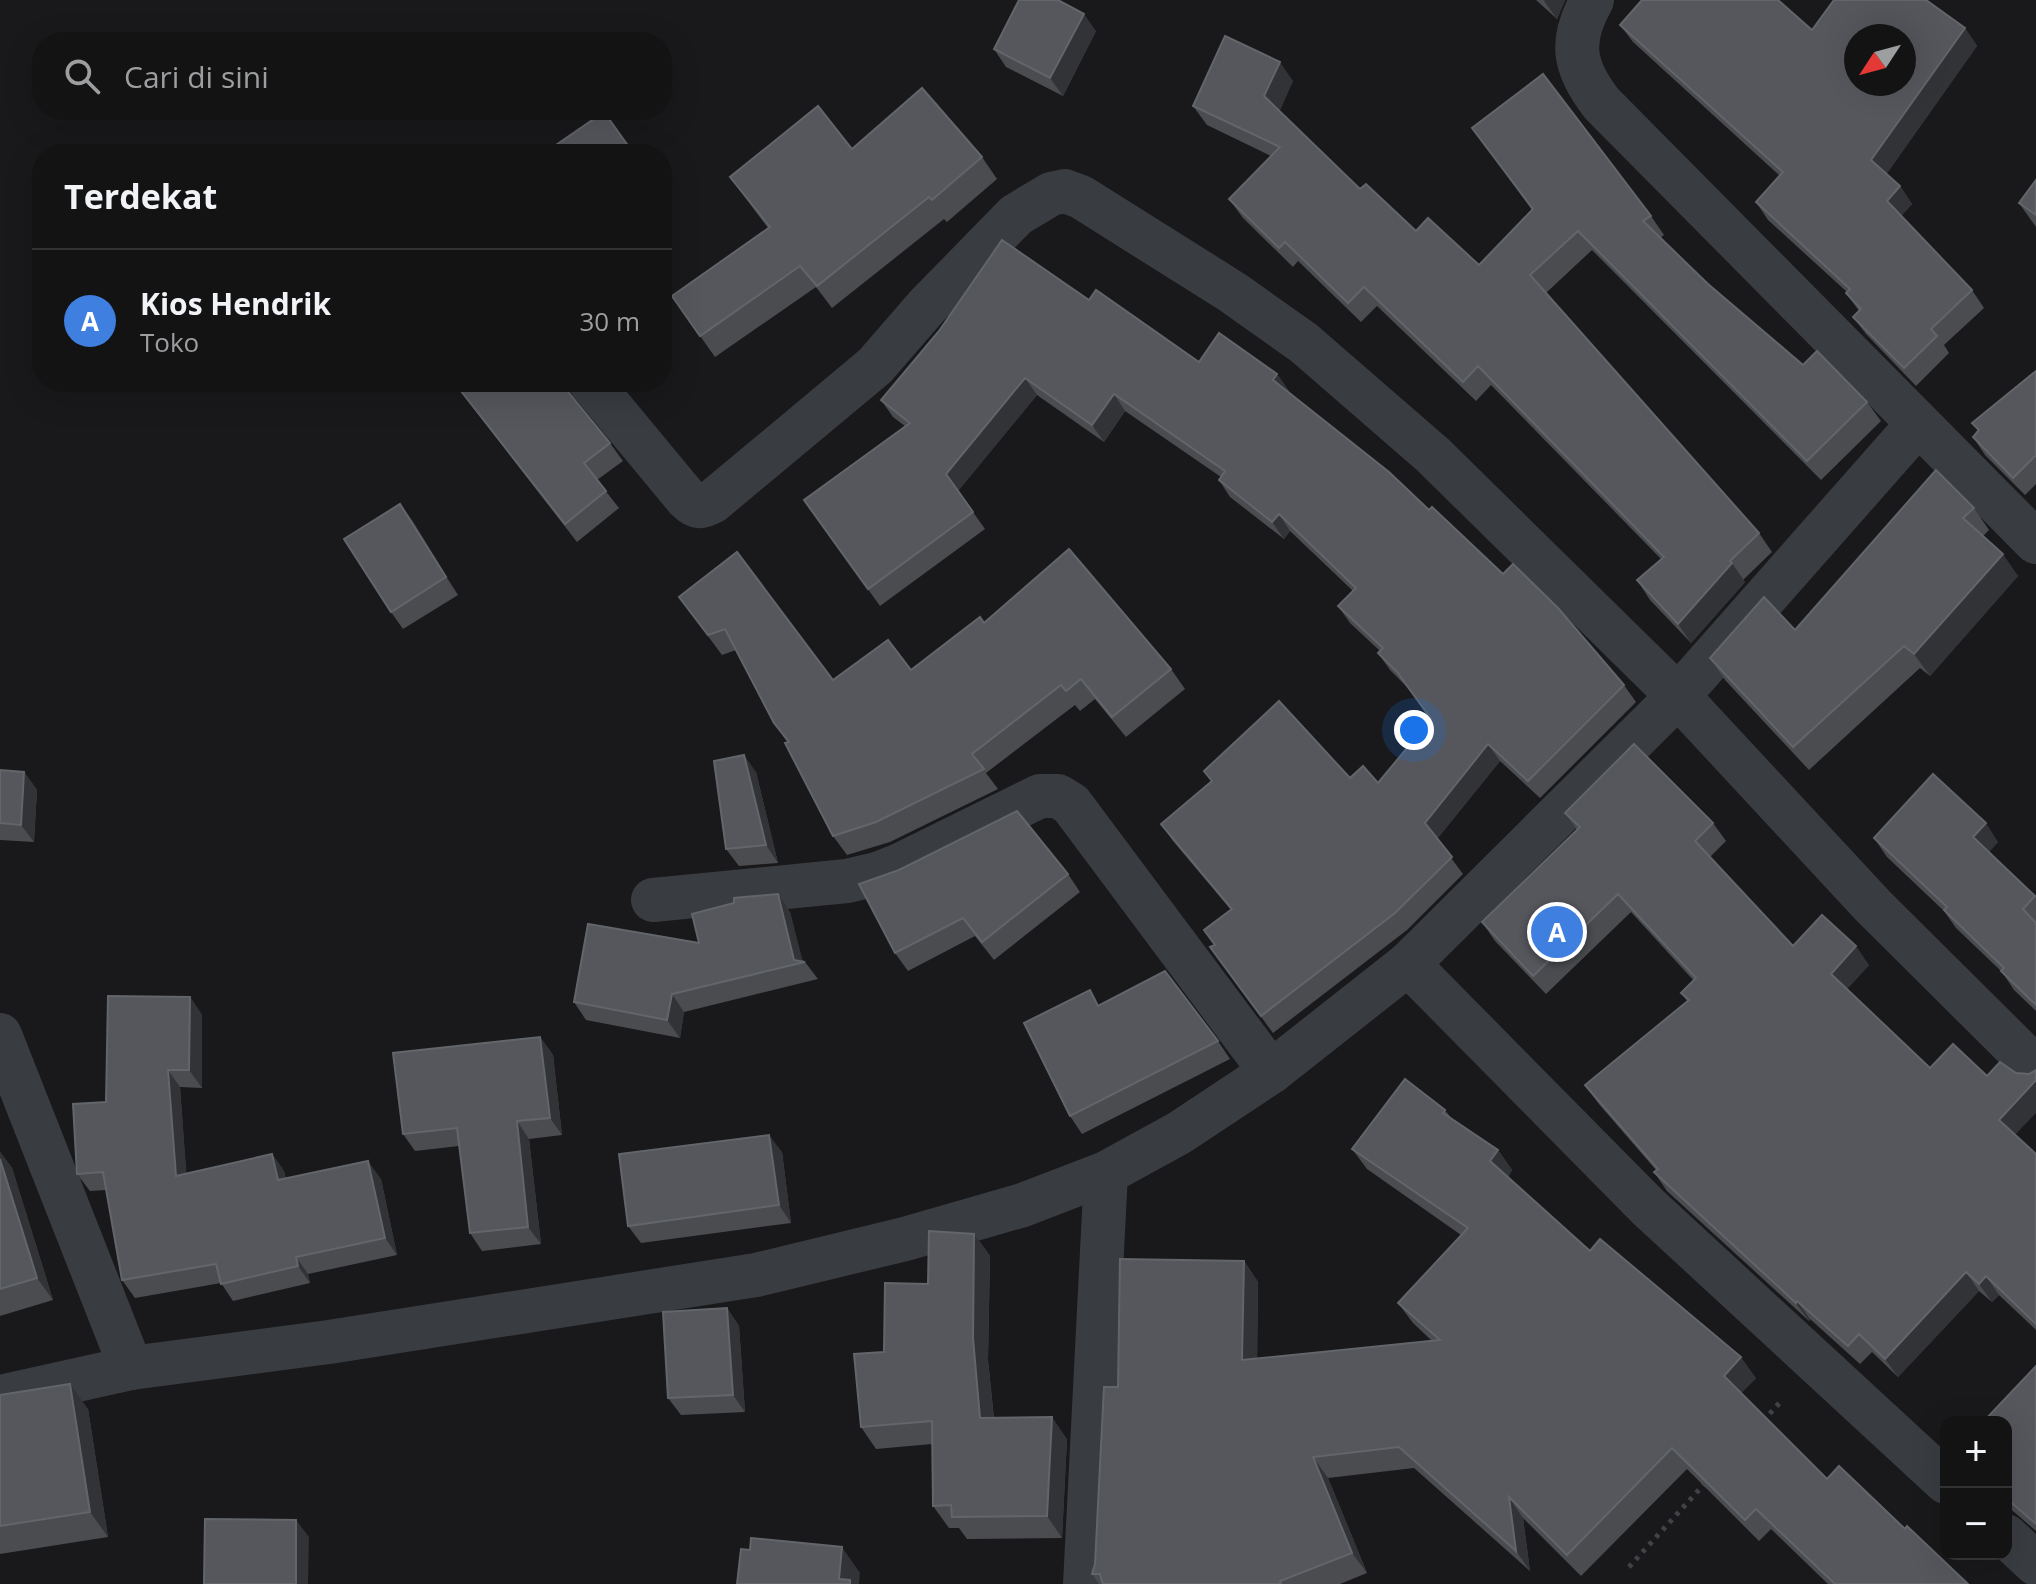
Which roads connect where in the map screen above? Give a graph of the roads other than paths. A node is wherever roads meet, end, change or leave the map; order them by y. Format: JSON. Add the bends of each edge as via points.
{"nodes":[{"id":1,"x":1592,"y":0,"type":"edge"},
{"id":2,"x":598,"y":392,"type":"edge"},
{"id":3,"x":1918,"y":424,"type":"junction"},
{"id":4,"x":2036,"y":542,"type":"edge"},
{"id":5,"x":1678,"y":696,"type":"junction"},
{"id":6,"x":653,"y":900,"type":"dead end"},
{"id":7,"x":1408,"y":964,"type":"junction"},
{"id":8,"x":0,"y":1035,"type":"edge"},
{"id":9,"x":2036,"y":1068,"type":"edge"},
{"id":10,"x":1271,"y":1072,"type":"junction"},
{"id":11,"x":1106,"y":1173,"type":"junction"},
{"id":12,"x":131,"y":1368,"type":"junction"},
{"id":13,"x":0,"y":1397,"type":"edge"},
{"id":14,"x":1940,"y":1477,"type":"edge"},
{"id":15,"x":2012,"y":1542,"type":"edge"},
{"id":16,"x":2036,"y":1564,"type":"edge"},
{"id":17,"x":1085,"y":1584,"type":"edge"}],
"edges":[{"from":1,"to":3,"type":"street","via":[[1576,34],[1588,87]]},
{"from":2,"to":5,"type":"street","via":[[687,499],[702,507],[875,366],[1016,215],[1065,191],[1232,292],[1334,368],[1433,455]]},
{"from":3,"to":4,"type":"street"},
{"from":3,"to":5,"type":"street"},
{"from":5,"to":7,"type":"street"},
{"from":5,"to":9,"type":"street","via":[[1873,906]]},
{"from":6,"to":10,"type":"street","via":[[877,874],[1040,796],[1058,796],[1071,804]]},
{"from":7,"to":10,"type":"street"},
{"from":7,"to":14,"type":"street","via":[[1648,1207]]},
{"from":8,"to":12,"type":"street"},
{"from":10,"to":11,"type":"street"},
{"from":11,"to":12,"type":"street","via":[[1023,1205],[756,1275]]},
{"from":11,"to":17,"type":"street"},
{"from":12,"to":13,"type":"street"},
{"from":15,"to":16,"type":"street"}]}
